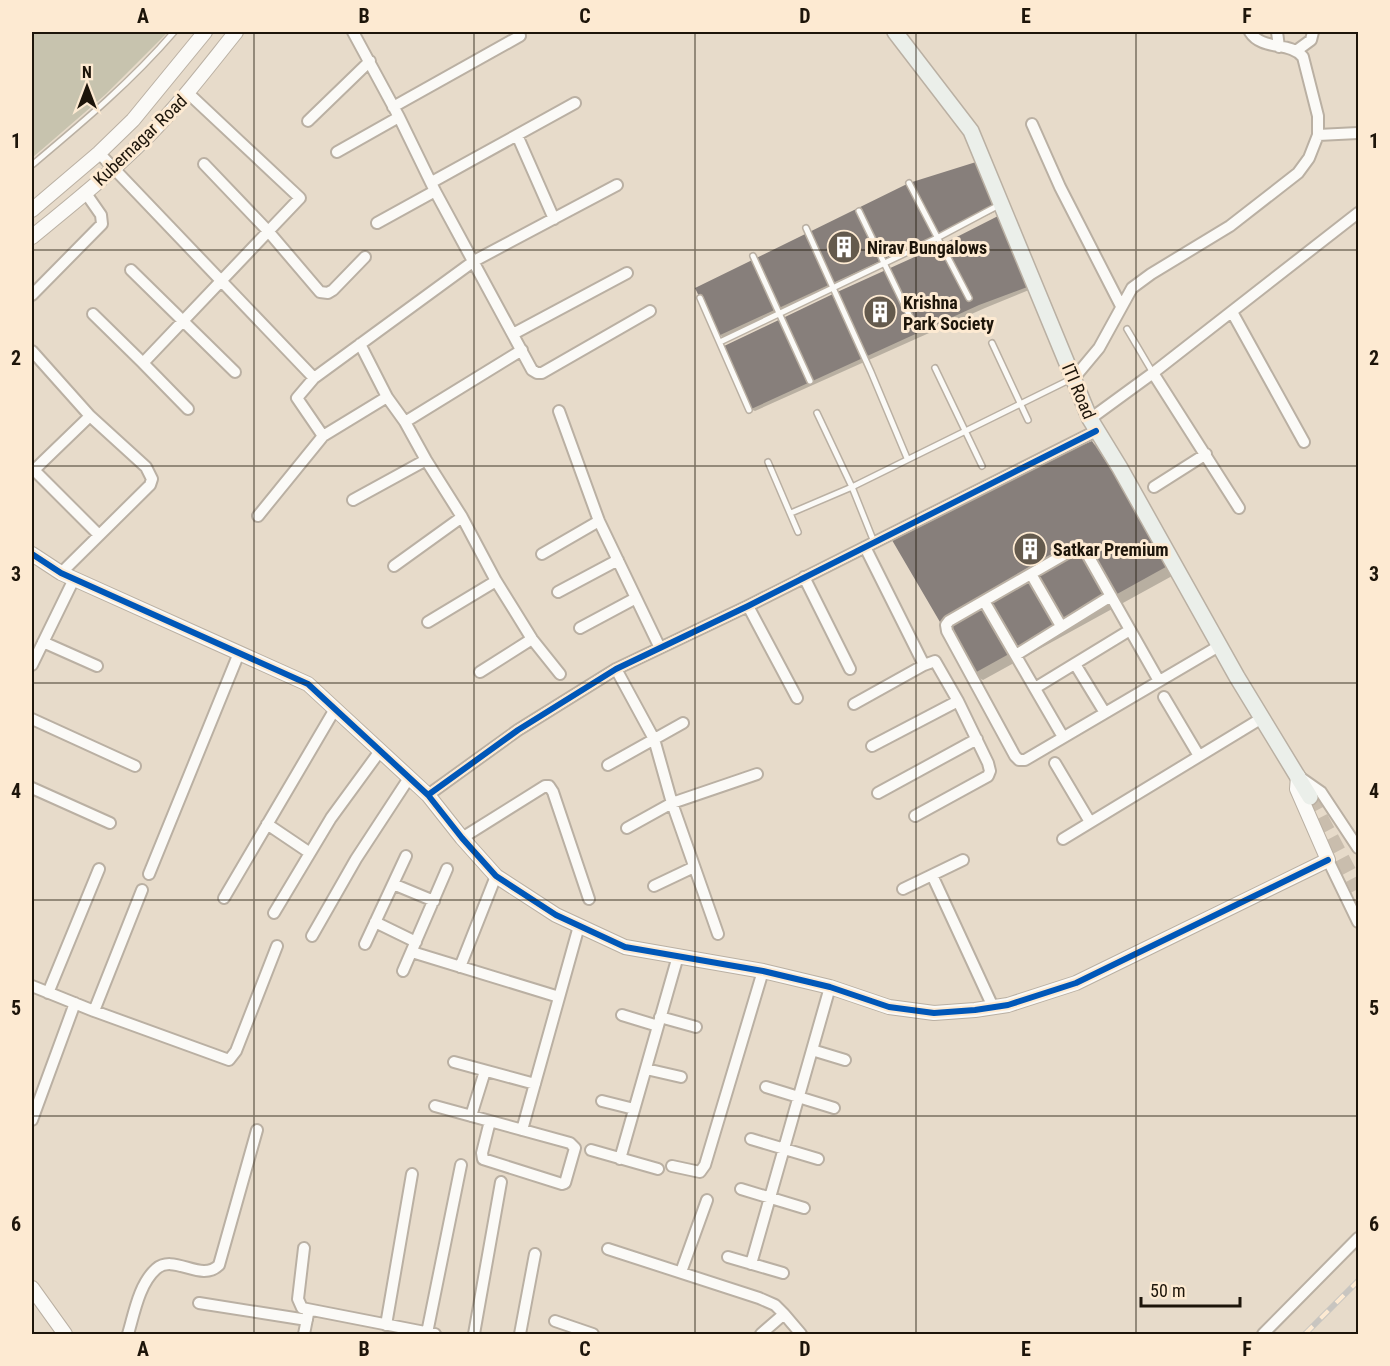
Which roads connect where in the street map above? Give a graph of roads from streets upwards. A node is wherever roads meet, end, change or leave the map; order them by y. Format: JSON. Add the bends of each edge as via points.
{"nodes":[{"id":1,"x":205,"y":32,"type":"edge"},
{"id":2,"x":236,"y":32,"type":"edge"},
{"id":3,"x":353,"y":32,"type":"edge"},
{"id":4,"x":895,"y":32,"type":"edge"},
{"id":5,"x":1250,"y":32,"type":"edge"},
{"id":6,"x":1277,"y":32,"type":"edge"},
{"id":7,"x":1313,"y":32,"type":"edge"},
{"id":8,"x":520,"y":36,"type":"dead end"},
{"id":9,"x":1279,"y":47,"type":"junction"},
{"id":10,"x":1296,"y":51,"type":"junction"},
{"id":11,"x":370,"y":61,"type":"junction"},
{"id":12,"x":188,"y":93,"type":"junction"},
{"id":13,"x":575,"y":103,"type":"dead end"},
{"id":14,"x":393,"y":107,"type":"junction"},
{"id":15,"x":399,"y":117,"type":"junction"},
{"id":16,"x":308,"y":121,"type":"dead end"},
{"id":17,"x":1032,"y":124,"type":"dead end"},
{"id":18,"x":1359,"y":133,"type":"edge"},
{"id":19,"x":517,"y":135,"type":"junction"},
{"id":20,"x":1318,"y":135,"type":"junction"},
{"id":21,"x":337,"y":152,"type":"dead end"},
{"id":22,"x":99,"y":153,"type":"junction"},
{"id":23,"x":204,"y":165,"type":"dead end"},
{"id":24,"x":114,"y":168,"type":"junction"},
{"id":25,"x":617,"y":185,"type":"dead end"},
{"id":26,"x":434,"y":187,"type":"junction"},
{"id":27,"x":85,"y":192,"type":"junction"},
{"id":28,"x":32,"y":210,"type":"edge"},
{"id":29,"x":1359,"y":213,"type":"edge"},
{"id":30,"x":554,"y":219,"type":"junction"},
{"id":31,"x":377,"y":223,"type":"dead end"},
{"id":32,"x":268,"y":231,"type":"junction"},
{"id":33,"x":32,"y":237,"type":"edge"},
{"id":34,"x":365,"y":257,"type":"dead end"},
{"id":35,"x":474,"y":261,"type":"junction"},
{"id":36,"x":130,"y":270,"type":"dead end"},
{"id":37,"x":627,"y":273,"type":"dead end"},
{"id":38,"x":220,"y":280,"type":"junction"},
{"id":39,"x":32,"y":295,"type":"edge"},
{"id":40,"x":1121,"y":306,"type":"junction"},
{"id":41,"x":650,"y":311,"type":"dead end"},
{"id":42,"x":1232,"y":312,"type":"junction"},
{"id":43,"x":93,"y":314,"type":"dead end"},
{"id":44,"x":183,"y":320,"type":"junction"},
{"id":45,"x":513,"y":334,"type":"junction"},
{"id":46,"x":360,"y":344,"type":"junction"},
{"id":47,"x":522,"y":350,"type":"junction"},
{"id":48,"x":32,"y":351,"type":"edge"},
{"id":49,"x":143,"y":363,"type":"junction"},
{"id":50,"x":235,"y":372,"type":"dead end"},
{"id":51,"x":1153,"y":373,"type":"junction"},
{"id":52,"x":314,"y":378,"type":"junction"},
{"id":53,"x":1074,"y":378,"type":"junction"},
{"id":54,"x":387,"y":397,"type":"junction"},
{"id":55,"x":188,"y":408,"type":"dead end"},
{"id":56,"x":559,"y":411,"type":"dead end"},
{"id":57,"x":90,"y":416,"type":"junction"},
{"id":58,"x":405,"y":422,"type":"junction"},
{"id":59,"x":1093,"y":425,"type":"junction"},
{"id":60,"x":323,"y":436,"type":"junction"},
{"id":61,"x":1304,"y":442,"type":"dead end"},
{"id":62,"x":1206,"y":454,"type":"junction"},
{"id":63,"x":426,"y":460,"type":"junction"},
{"id":64,"x":32,"y":470,"type":"edge"},
{"id":65,"x":1154,"y":487,"type":"dead end"},
{"id":66,"x":353,"y":500,"type":"dead end"},
{"id":67,"x":1239,"y":508,"type":"dead end"},
{"id":68,"x":258,"y":516,"type":"dead end"},
{"id":69,"x":462,"y":517,"type":"junction"},
{"id":70,"x":599,"y":522,"type":"junction"},
{"id":71,"x":99,"y":535,"type":"junction"},
{"id":72,"x":870,"y":544,"type":"junction"},
{"id":73,"x":32,"y":554,"type":"edge"},
{"id":74,"x":542,"y":554,"type":"dead end"},
{"id":75,"x":618,"y":560,"type":"junction"},
{"id":76,"x":394,"y":566,"type":"dead end"},
{"id":77,"x":61,"y":573,"type":"junction"},
{"id":78,"x":1031,"y":574,"type":"junction"},
{"id":79,"x":804,"y":577,"type":"junction"},
{"id":80,"x":74,"y":579,"type":"junction"},
{"id":81,"x":496,"y":580,"type":"junction"},
{"id":82,"x":558,"y":592,"type":"dead end"},
{"id":83,"x":1111,"y":596,"type":"junction"},
{"id":84,"x":636,"y":598,"type":"junction"},
{"id":85,"x":984,"y":601,"type":"junction"},
{"id":86,"x":748,"y":606,"type":"junction"},
{"id":87,"x":428,"y":622,"type":"dead end"},
{"id":88,"x":1060,"y":626,"type":"junction"},
{"id":89,"x":580,"y":628,"type":"dead end"},
{"id":90,"x":1130,"y":630,"type":"junction"},
{"id":91,"x":532,"y":639,"type":"junction"},
{"id":92,"x":43,"y":642,"type":"junction"},
{"id":93,"x":1220,"y":646,"type":"junction"},
{"id":94,"x":660,"y":648,"type":"junction"},
{"id":95,"x":239,"y":653,"type":"junction"},
{"id":96,"x":1016,"y":654,"type":"junction"},
{"id":97,"x":1075,"y":664,"type":"junction"},
{"id":98,"x":32,"y":665,"type":"edge"},
{"id":99,"x":924,"y":665,"type":"junction"},
{"id":100,"x":97,"y":666,"type":"dead end"},
{"id":101,"x":616,"y":669,"type":"junction"},
{"id":102,"x":850,"y":669,"type":"dead end"},
{"id":103,"x":480,"y":672,"type":"dead end"},
{"id":104,"x":560,"y":674,"type":"dead end"},
{"id":105,"x":1159,"y":681,"type":"junction"},
{"id":106,"x":1035,"y":688,"type":"junction"},
{"id":107,"x":1164,"y":697,"type":"dead end"},
{"id":108,"x":797,"y":698,"type":"dead end"},
{"id":109,"x":958,"y":700,"type":"junction"},
{"id":110,"x":854,"y":704,"type":"dead end"},
{"id":111,"x":335,"y":709,"type":"junction"},
{"id":112,"x":1105,"y":713,"type":"junction"},
{"id":113,"x":1262,"y":718,"type":"junction"},
{"id":114,"x":32,"y":719,"type":"edge"},
{"id":115,"x":683,"y":723,"type":"dead end"},
{"id":116,"x":1063,"y":737,"type":"junction"},
{"id":117,"x":654,"y":739,"type":"junction"},
{"id":118,"x":977,"y":739,"type":"junction"},
{"id":119,"x":872,"y":746,"type":"dead end"},
{"id":120,"x":380,"y":751,"type":"junction"},
{"id":121,"x":1199,"y":756,"type":"junction"},
{"id":122,"x":1055,"y":763,"type":"dead end"},
{"id":123,"x":608,"y":765,"type":"dead end"},
{"id":124,"x":135,"y":766,"type":"dead end"},
{"id":125,"x":757,"y":774,"type":"dead end"},
{"id":126,"x":1298,"y":776,"type":"junction"},
{"id":127,"x":409,"y":778,"type":"junction"},
{"id":128,"x":32,"y":788,"type":"edge"},
{"id":129,"x":878,"y":793,"type":"dead end"},
{"id":130,"x":428,"y":795,"type":"junction"},
{"id":131,"x":1310,"y":797,"type":"tunnel mouth"},
{"id":132,"x":672,"y":803,"type":"junction"},
{"id":133,"x":915,"y":816,"type":"dead end"},
{"id":134,"x":1090,"y":822,"type":"junction"},
{"id":135,"x":110,"y":823,"type":"dead end"},
{"id":136,"x":267,"y":824,"type":"junction"},
{"id":137,"x":627,"y":828,"type":"dead end"},
{"id":138,"x":462,"y":838,"type":"junction"},
{"id":139,"x":1063,"y":839,"type":"dead end"},
{"id":140,"x":1359,"y":848,"type":"edge"},
{"id":141,"x":310,"y":853,"type":"junction"},
{"id":142,"x":406,"y":856,"type":"dead end"},
{"id":143,"x":963,"y":860,"type":"dead end"},
{"id":144,"x":1328,"y":860,"type":"junction"},
{"id":145,"x":694,"y":867,"type":"junction"},
{"id":146,"x":99,"y":869,"type":"dead end"},
{"id":147,"x":447,"y":869,"type":"dead end"},
{"id":148,"x":149,"y":874,"type":"dead end"},
{"id":149,"x":932,"y":875,"type":"junction"},
{"id":150,"x":496,"y":876,"type":"junction"},
{"id":151,"x":393,"y":884,"type":"junction"},
{"id":152,"x":654,"y":886,"type":"dead end"},
{"id":153,"x":903,"y":889,"type":"dead end"},
{"id":154,"x":142,"y":890,"type":"dead end"},
{"id":155,"x":224,"y":898,"type":"dead end"},
{"id":156,"x":589,"y":899,"type":"dead end"},
{"id":157,"x":434,"y":901,"type":"junction"},
{"id":158,"x":274,"y":913,"type":"dead end"},
{"id":159,"x":375,"y":922,"type":"junction"},
{"id":160,"x":1359,"y":922,"type":"edge"},
{"id":161,"x":579,"y":926,"type":"junction"},
{"id":162,"x":718,"y":934,"type":"dead end"},
{"id":163,"x":312,"y":936,"type":"dead end"},
{"id":164,"x":365,"y":944,"type":"dead end"},
{"id":165,"x":277,"y":946,"type":"dead end"},
{"id":166,"x":414,"y":947,"type":"junction"},
{"id":167,"x":678,"y":956,"type":"junction"},
{"id":168,"x":460,"y":967,"type":"junction"},
{"id":169,"x":403,"y":971,"type":"dead end"},
{"id":170,"x":763,"y":971,"type":"junction"},
{"id":171,"x":32,"y":986,"type":"edge"},
{"id":172,"x":830,"y":987,"type":"junction"},
{"id":173,"x":48,"y":993,"type":"junction"},
{"id":174,"x":560,"y":997,"type":"junction"},
{"id":175,"x":75,"y":1003,"type":"junction"},
{"id":176,"x":993,"y":1007,"type":"junction"},
{"id":177,"x":94,"y":1011,"type":"junction"},
{"id":178,"x":622,"y":1015,"type":"dead end"},
{"id":179,"x":659,"y":1022,"type":"junction"},
{"id":180,"x":696,"y":1027,"type":"dead end"},
{"id":181,"x":812,"y":1050,"type":"junction"},
{"id":182,"x":845,"y":1060,"type":"dead end"},
{"id":183,"x":454,"y":1062,"type":"dead end"},
{"id":184,"x":646,"y":1069,"type":"junction"},
{"id":185,"x":485,"y":1071,"type":"junction"},
{"id":186,"x":681,"y":1077,"type":"dead end"},
{"id":187,"x":535,"y":1084,"type":"junction"},
{"id":188,"x":766,"y":1087,"type":"dead end"},
{"id":189,"x":798,"y":1097,"type":"junction"},
{"id":190,"x":602,"y":1101,"type":"dead end"},
{"id":191,"x":435,"y":1106,"type":"dead end"},
{"id":192,"x":834,"y":1108,"type":"dead end"},
{"id":193,"x":634,"y":1109,"type":"junction"},
{"id":194,"x":471,"y":1116,"type":"junction"},
{"id":195,"x":32,"y":1120,"type":"edge"},
{"id":196,"x":490,"y":1121,"type":"junction"},
{"id":197,"x":257,"y":1130,"type":"dead end"},
{"id":198,"x":522,"y":1130,"type":"junction"},
{"id":199,"x":751,"y":1139,"type":"dead end"},
{"id":200,"x":784,"y":1149,"type":"junction"},
{"id":201,"x":591,"y":1150,"type":"dead end"},
{"id":202,"x":620,"y":1159,"type":"junction"},
{"id":203,"x":818,"y":1159,"type":"dead end"},
{"id":204,"x":461,"y":1165,"type":"dead end"},
{"id":205,"x":672,"y":1166,"type":"dead end"},
{"id":206,"x":658,"y":1169,"type":"dead end"},
{"id":207,"x":412,"y":1174,"type":"dead end"},
{"id":208,"x":501,"y":1182,"type":"dead end"},
{"id":209,"x":741,"y":1189,"type":"dead end"},
{"id":210,"x":770,"y":1198,"type":"junction"},
{"id":211,"x":707,"y":1200,"type":"dead end"},
{"id":212,"x":804,"y":1208,"type":"dead end"},
{"id":213,"x":1359,"y":1239,"type":"edge"},
{"id":214,"x":304,"y":1248,"type":"dead end"},
{"id":215,"x":608,"y":1249,"type":"dead end"},
{"id":216,"x":536,"y":1254,"type":"dead end"},
{"id":217,"x":728,"y":1257,"type":"dead end"},
{"id":218,"x":751,"y":1264,"type":"junction"},
{"id":219,"x":681,"y":1272,"type":"junction"},
{"id":220,"x":783,"y":1273,"type":"dead end"},
{"id":221,"x":32,"y":1288,"type":"edge"},
{"id":222,"x":200,"y":1303,"type":"dead end"},
{"id":223,"x":784,"y":1314,"type":"junction"},
{"id":224,"x":308,"y":1315,"type":"junction"},
{"id":225,"x":555,"y":1321,"type":"dead end"},
{"id":226,"x":386,"y":1325,"type":"junction"},
{"id":227,"x":431,"y":1334,"type":"edge"},
{"id":228,"x":65,"y":1335,"type":"edge"},
{"id":229,"x":128,"y":1335,"type":"edge"},
{"id":230,"x":304,"y":1335,"type":"edge"},
{"id":231,"x":474,"y":1335,"type":"edge"},
{"id":232,"x":519,"y":1335,"type":"edge"},
{"id":233,"x":593,"y":1335,"type":"edge"},
{"id":234,"x":761,"y":1335,"type":"edge"},
{"id":235,"x":801,"y":1335,"type":"edge"},
{"id":236,"x":1263,"y":1335,"type":"edge"}],
"edges":[{"from":1,"to":22,"type":"street","name":"Kubernagar Road","via":[[133,120]]},
{"from":2,"to":12,"type":"street","name":"Kubernagar Road"},
{"from":3,"to":11,"type":"street"},
{"from":4,"to":53,"type":"main road","name":"ITI Road","via":[[971,130]]},
{"from":5,"to":9,"type":"street","via":[[1257,40]]},
{"from":6,"to":9,"type":"street"},
{"from":7,"to":10,"type":"street","via":[[1311,40]]},
{"from":8,"to":14,"type":"street"},
{"from":9,"to":10,"type":"street"},
{"from":10,"to":20,"type":"street","via":[[1303,57],[1312,88]]},
{"from":11,"to":14,"type":"street"},
{"from":11,"to":16,"type":"street"},
{"from":12,"to":24,"type":"street","name":"Kubernagar Road"},
{"from":12,"to":32,"type":"street","via":[[300,198]]},
{"from":13,"to":19,"type":"street"},
{"from":14,"to":15,"type":"street"},
{"from":15,"to":21,"type":"street"},
{"from":15,"to":26,"type":"street"},
{"from":17,"to":40,"type":"street"},
{"from":18,"to":20,"type":"street"},
{"from":19,"to":26,"type":"street"},
{"from":19,"to":30,"type":"street"},
{"from":20,"to":40,"type":"street","via":[[1298,173],[1230,226],[1139,282]]},
{"from":22,"to":24,"type":"street"},
{"from":22,"to":28,"type":"street","name":"Kubernagar Road"},
{"from":23,"to":32,"type":"street"},
{"from":24,"to":27,"type":"street","name":"Kubernagar Road"},
{"from":24,"to":38,"type":"street"},
{"from":25,"to":30,"type":"street"},
{"from":26,"to":31,"type":"street"},
{"from":26,"to":35,"type":"street"},
{"from":27,"to":33,"type":"street","name":"Kubernagar Road"},
{"from":27,"to":39,"type":"street","via":[[101,215],[102,224]]},
{"from":29,"to":42,"type":"street"},
{"from":30,"to":35,"type":"street"},
{"from":32,"to":34,"type":"street","via":[[324,293],[333,290]]},
{"from":32,"to":38,"type":"street"},
{"from":35,"to":45,"type":"street"},
{"from":35,"to":46,"type":"street"},
{"from":36,"to":44,"type":"street"},
{"from":37,"to":45,"type":"street"},
{"from":38,"to":44,"type":"street"},
{"from":38,"to":52,"type":"street"},
{"from":40,"to":53,"type":"street","via":[[1099,348]]},
{"from":41,"to":47,"type":"street","via":[[542,373],[532,370]]},
{"from":42,"to":51,"type":"street"},
{"from":42,"to":61,"type":"street"},
{"from":43,"to":49,"type":"street"},
{"from":44,"to":49,"type":"street"},
{"from":44,"to":50,"type":"street"},
{"from":45,"to":47,"type":"street"},
{"from":46,"to":52,"type":"street"},
{"from":46,"to":54,"type":"street"},
{"from":47,"to":58,"type":"street"},
{"from":48,"to":57,"type":"street"},
{"from":49,"to":55,"type":"street"},
{"from":51,"to":59,"type":"street"},
{"from":51,"to":62,"type":"street"},
{"from":52,"to":60,"type":"street","via":[[297,398]]},
{"from":53,"to":59,"type":"main road","name":"ITI Road"},
{"from":54,"to":58,"type":"street"},
{"from":54,"to":60,"type":"street"},
{"from":56,"to":70,"type":"street"},
{"from":57,"to":64,"type":"street"},
{"from":57,"to":71,"type":"street","via":[[146,467],[152,478],[150,485]]},
{"from":58,"to":63,"type":"street"},
{"from":59,"to":72,"type":"street"},
{"from":59,"to":93,"type":"main road","name":"ITI Road"},
{"from":60,"to":68,"type":"street"},
{"from":62,"to":65,"type":"street"},
{"from":62,"to":67,"type":"street"},
{"from":63,"to":66,"type":"street"},
{"from":63,"to":69,"type":"street"},
{"from":64,"to":71,"type":"street"},
{"from":69,"to":76,"type":"street"},
{"from":69,"to":81,"type":"street"},
{"from":70,"to":74,"type":"street"},
{"from":70,"to":75,"type":"street"},
{"from":71,"to":77,"type":"street"},
{"from":72,"to":79,"type":"street"},
{"from":72,"to":99,"type":"street"},
{"from":73,"to":77,"type":"street"},
{"from":75,"to":82,"type":"street"},
{"from":75,"to":84,"type":"street"},
{"from":77,"to":80,"type":"street"},
{"from":78,"to":83,"type":"street","via":[[1081,548]]},
{"from":78,"to":85,"type":"street"},
{"from":78,"to":88,"type":"street"},
{"from":79,"to":86,"type":"street"},
{"from":79,"to":102,"type":"street"},
{"from":80,"to":92,"type":"street"},
{"from":80,"to":95,"type":"street"},
{"from":81,"to":87,"type":"street"},
{"from":81,"to":91,"type":"street"},
{"from":83,"to":88,"type":"street"},
{"from":83,"to":90,"type":"street"},
{"from":84,"to":89,"type":"street"},
{"from":84,"to":94,"type":"street"},
{"from":85,"to":96,"type":"street"},
{"from":85,"to":116,"type":"street","via":[[949,621],[947,631],[1015,756],[1025,760]]},
{"from":86,"to":94,"type":"street"},
{"from":86,"to":108,"type":"street"},
{"from":88,"to":96,"type":"street"},
{"from":90,"to":97,"type":"street"},
{"from":90,"to":105,"type":"street"},
{"from":91,"to":103,"type":"street"},
{"from":91,"to":104,"type":"street"},
{"from":92,"to":98,"type":"street"},
{"from":92,"to":100,"type":"street"},
{"from":93,"to":105,"type":"street"},
{"from":93,"to":113,"type":"main road","name":"ITI Road"},
{"from":94,"to":101,"type":"street"},
{"from":95,"to":111,"type":"street","via":[[308,684]]},
{"from":95,"to":148,"type":"street"},
{"from":96,"to":106,"type":"street"},
{"from":97,"to":106,"type":"street"},
{"from":97,"to":112,"type":"street"},
{"from":99,"to":109,"type":"street","via":[[935,661]]},
{"from":99,"to":110,"type":"street"},
{"from":101,"to":117,"type":"street"},
{"from":101,"to":130,"type":"street","via":[[518,730]]},
{"from":105,"to":112,"type":"street"},
{"from":106,"to":116,"type":"street"},
{"from":107,"to":121,"type":"street"},
{"from":109,"to":118,"type":"street"},
{"from":109,"to":119,"type":"street"},
{"from":111,"to":120,"type":"street"},
{"from":111,"to":136,"type":"street"},
{"from":112,"to":116,"type":"street"},
{"from":113,"to":121,"type":"street"},
{"from":113,"to":126,"type":"main road","name":"ITI Road"},
{"from":114,"to":124,"type":"street"},
{"from":115,"to":117,"type":"street"},
{"from":117,"to":123,"type":"street"},
{"from":117,"to":132,"type":"street"},
{"from":118,"to":129,"type":"street"},
{"from":118,"to":133,"type":"street","via":[[990,771],[988,776]]},
{"from":120,"to":127,"type":"street"},
{"from":120,"to":141,"type":"street"},
{"from":121,"to":134,"type":"street"},
{"from":122,"to":134,"type":"street"},
{"from":125,"to":132,"type":"street"},
{"from":126,"to":131,"type":"main road","name":"ITI Road"},
{"from":126,"to":140,"type":"street","via":[[1321,792]]},
{"from":126,"to":144,"type":"street","via":[[1297,789]]},
{"from":127,"to":130,"type":"street"},
{"from":127,"to":163,"type":"street"},
{"from":128,"to":135,"type":"street"},
{"from":130,"to":138,"type":"street"},
{"from":132,"to":137,"type":"street"},
{"from":132,"to":145,"type":"street"},
{"from":134,"to":139,"type":"street"},
{"from":136,"to":141,"type":"street"},
{"from":136,"to":155,"type":"street"},
{"from":138,"to":150,"type":"street"},
{"from":138,"to":156,"type":"street","via":[[549,786]]},
{"from":141,"to":158,"type":"street"},
{"from":142,"to":151,"type":"street"},
{"from":143,"to":149,"type":"street"},
{"from":144,"to":160,"type":"street"},
{"from":144,"to":176,"type":"street","via":[[1076,983]]},
{"from":145,"to":152,"type":"street"},
{"from":145,"to":162,"type":"street"},
{"from":146,"to":173,"type":"street"},
{"from":147,"to":157,"type":"street"},
{"from":149,"to":153,"type":"street"},
{"from":149,"to":176,"type":"street"},
{"from":150,"to":161,"type":"street"},
{"from":150,"to":168,"type":"street"},
{"from":151,"to":157,"type":"street"},
{"from":151,"to":159,"type":"street"},
{"from":154,"to":177,"type":"street"},
{"from":157,"to":166,"type":"street"},
{"from":159,"to":164,"type":"street"},
{"from":159,"to":166,"type":"street"},
{"from":161,"to":167,"type":"street","via":[[625,947]]},
{"from":161,"to":174,"type":"street"},
{"from":165,"to":177,"type":"street","via":[[229,1060]]},
{"from":166,"to":168,"type":"street"},
{"from":166,"to":169,"type":"street"},
{"from":167,"to":170,"type":"street"},
{"from":167,"to":179,"type":"street"},
{"from":168,"to":174,"type":"street"},
{"from":170,"to":172,"type":"street"},
{"from":170,"to":205,"type":"street","via":[[705,1165],[700,1172]]},
{"from":171,"to":173,"type":"street"},
{"from":172,"to":176,"type":"street","via":[[900,1009],[934,1013]]},
{"from":172,"to":181,"type":"street"},
{"from":173,"to":175,"type":"street"},
{"from":174,"to":187,"type":"street"},
{"from":175,"to":177,"type":"street"},
{"from":175,"to":195,"type":"street"},
{"from":178,"to":179,"type":"street"},
{"from":179,"to":180,"type":"street"},
{"from":179,"to":184,"type":"street"},
{"from":181,"to":182,"type":"street"},
{"from":181,"to":189,"type":"street"},
{"from":183,"to":185,"type":"street"},
{"from":184,"to":186,"type":"street"},
{"from":184,"to":193,"type":"street"},
{"from":185,"to":187,"type":"street"},
{"from":185,"to":194,"type":"street"},
{"from":187,"to":198,"type":"street"},
{"from":188,"to":189,"type":"street"},
{"from":189,"to":192,"type":"street"},
{"from":189,"to":200,"type":"street"},
{"from":190,"to":193,"type":"street"},
{"from":191,"to":194,"type":"street"},
{"from":193,"to":202,"type":"street"},
{"from":194,"to":196,"type":"street"},
{"from":196,"to":198,"type":"street"},
{"from":196,"to":198,"type":"street","via":[[483,1159],[564,1184],[573,1145]]},
{"from":197,"to":229,"type":"street","via":[[219,1264],[210,1271],[170,1264],[156,1269],[143,1288]]},
{"from":199,"to":200,"type":"street"},
{"from":200,"to":203,"type":"street"},
{"from":200,"to":210,"type":"street"},
{"from":201,"to":202,"type":"street"},
{"from":202,"to":206,"type":"street"},
{"from":204,"to":227,"type":"street"},
{"from":207,"to":226,"type":"street"},
{"from":208,"to":231,"type":"street"},
{"from":209,"to":210,"type":"street"},
{"from":210,"to":212,"type":"street"},
{"from":210,"to":218,"type":"street"},
{"from":211,"to":219,"type":"street"},
{"from":213,"to":236,"type":"street"},
{"from":214,"to":224,"type":"street","via":[[298,1299]]},
{"from":215,"to":219,"type":"street"},
{"from":216,"to":232,"type":"street"},
{"from":217,"to":218,"type":"street"},
{"from":218,"to":220,"type":"street"},
{"from":219,"to":223,"type":"street","via":[[759,1298]]},
{"from":221,"to":228,"type":"street"},
{"from":222,"to":224,"type":"street"},
{"from":223,"to":234,"type":"street"},
{"from":223,"to":235,"type":"street"},
{"from":224,"to":226,"type":"street"},
{"from":224,"to":230,"type":"street"},
{"from":225,"to":233,"type":"street"},
{"from":226,"to":227,"type":"street"}]}
